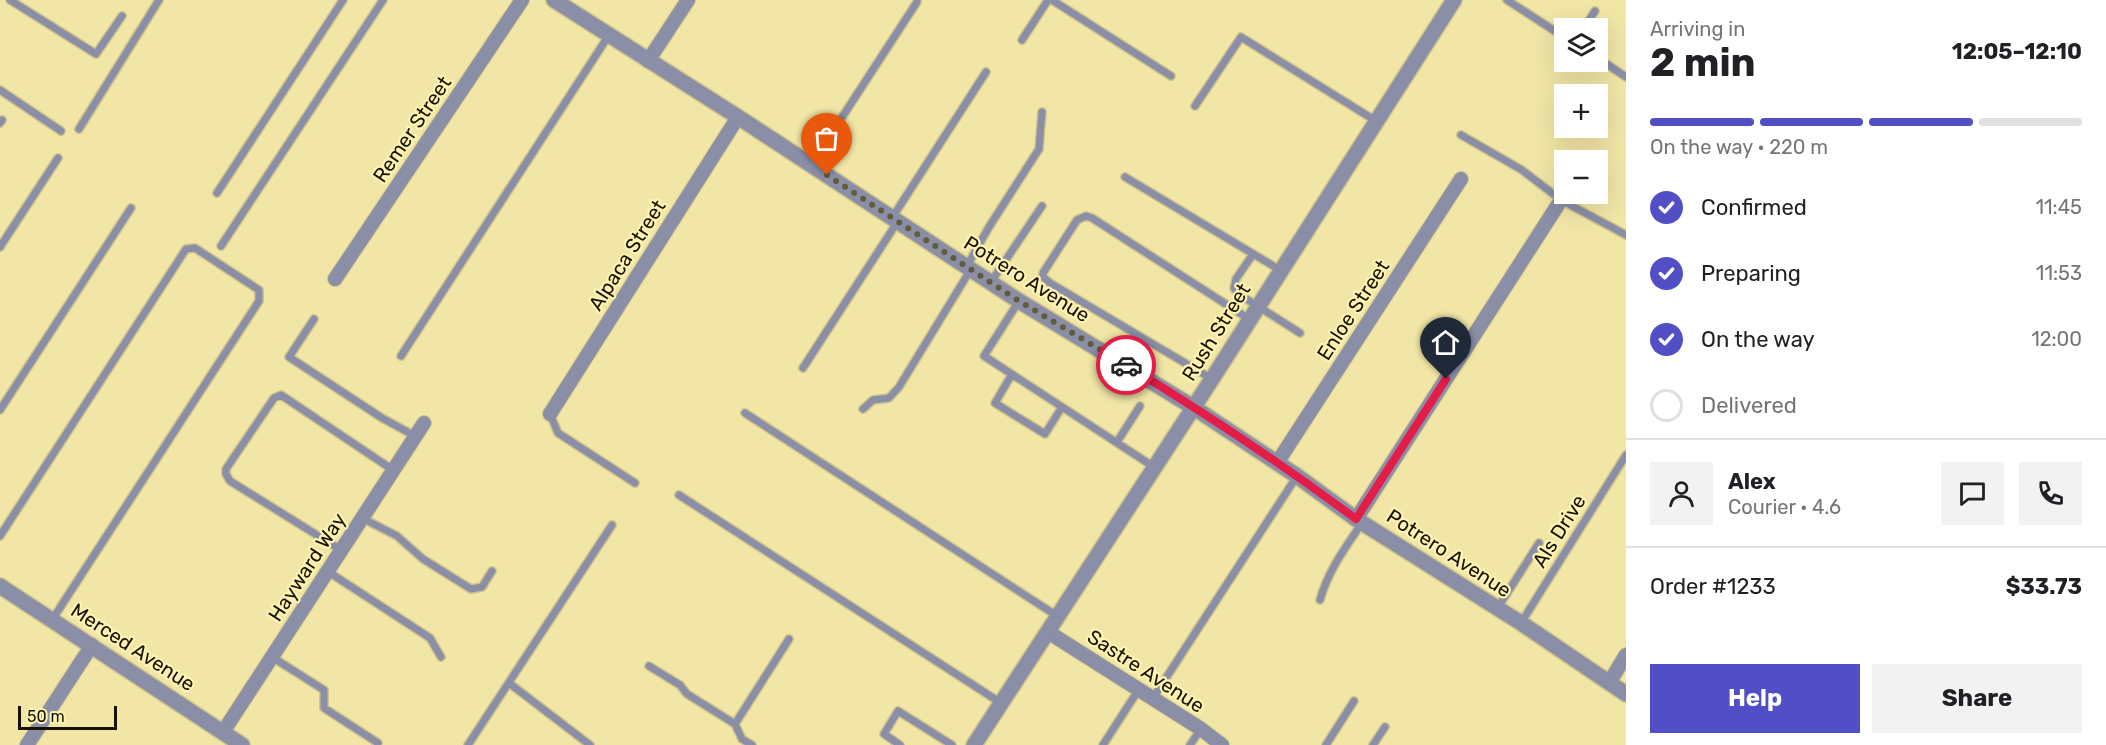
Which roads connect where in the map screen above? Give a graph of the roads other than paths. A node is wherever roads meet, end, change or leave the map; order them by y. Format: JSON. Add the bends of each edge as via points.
{"nodes":[{"id":1,"x":10,"y":0,"type":"edge"},
{"id":2,"x":159,"y":0,"type":"edge"},
{"id":3,"x":344,"y":0,"type":"edge"},
{"id":4,"x":383,"y":0,"type":"edge"},
{"id":5,"x":522,"y":0,"type":"edge"},
{"id":6,"x":688,"y":0,"type":"edge"},
{"id":7,"x":1050,"y":0,"type":"edge"},
{"id":8,"x":1454,"y":0,"type":"edge"},
{"id":9,"x":1507,"y":0,"type":"edge"},
{"id":10,"x":562,"y":2,"type":"edge"},
{"id":11,"x":917,"y":2,"type":"dead end"},
{"id":12,"x":1595,"y":11,"type":"dead end"},
{"id":13,"x":122,"y":16,"type":"dead end"},
{"id":14,"x":1590,"y":18,"type":"edge"},
{"id":15,"x":1554,"y":31,"type":"edge"},
{"id":16,"x":609,"y":35,"type":"junction"},
{"id":17,"x":1022,"y":40,"type":"dead end"},
{"id":18,"x":648,"y":60,"type":"junction"},
{"id":19,"x":1608,"y":65,"type":"edge"},
{"id":20,"x":986,"y":72,"type":"dead end"},
{"id":21,"x":1171,"y":76,"type":"dead end"},
{"id":22,"x":1626,"y":77,"type":"edge"},
{"id":23,"x":0,"y":90,"type":"edge"},
{"id":24,"x":1195,"y":106,"type":"dead end"},
{"id":25,"x":1042,"y":112,"type":"dead end"},
{"id":26,"x":738,"y":117,"type":"junction"},
{"id":27,"x":1376,"y":121,"type":"junction"},
{"id":28,"x":79,"y":129,"type":"dead end"},
{"id":29,"x":62,"y":131,"type":"dead end"},
{"id":30,"x":1461,"y":135,"type":"dead end"},
{"id":31,"x":58,"y":158,"type":"dead end"},
{"id":32,"x":811,"y":165,"type":"junction"},
{"id":33,"x":1125,"y":177,"type":"dead end"},
{"id":34,"x":1461,"y":179,"type":"dead end"},
{"id":35,"x":217,"y":193,"type":"dead end"},
{"id":36,"x":1554,"y":195,"type":"edge"},
{"id":37,"x":1558,"y":204,"type":"edge"},
{"id":38,"x":1568,"y":204,"type":"edge"},
{"id":39,"x":1042,"y":206,"type":"dead end"},
{"id":40,"x":131,"y":208,"type":"dead end"},
{"id":41,"x":895,"y":220,"type":"junction"},
{"id":42,"x":1626,"y":235,"type":"edge"},
{"id":43,"x":221,"y":246,"type":"dead end"},
{"id":44,"x":0,"y":247,"type":"edge"},
{"id":45,"x":1253,"y":254,"type":"junction"},
{"id":46,"x":969,"y":268,"type":"junction"},
{"id":47,"x":1280,"y":270,"type":"junction"},
{"id":48,"x":335,"y":279,"type":"dead end"},
{"id":49,"x":991,"y":282,"type":"junction"},
{"id":50,"x":1019,"y":301,"type":"junction"},
{"id":51,"x":1253,"y":313,"type":"junction"},
{"id":52,"x":314,"y":319,"type":"dead end"},
{"id":53,"x":1300,"y":333,"type":"dead end"},
{"id":54,"x":401,"y":356,"type":"dead end"},
{"id":55,"x":803,"y":368,"type":"dead end"},
{"id":56,"x":1012,"y":374,"type":"junction"},
{"id":57,"x":1212,"y":379,"type":"junction"},
{"id":58,"x":1140,"y":406,"type":"dead end"},
{"id":59,"x":1062,"y":407,"type":"junction"},
{"id":60,"x":1193,"y":407,"type":"junction"},
{"id":61,"x":863,"y":409,"type":"dead end"},
{"id":62,"x":0,"y":410,"type":"edge"},
{"id":63,"x":745,"y":413,"type":"dead end"},
{"id":64,"x":550,"y":414,"type":"joint"},
{"id":65,"x":424,"y":423,"type":"dead end"},
{"id":66,"x":415,"y":436,"type":"junction"},
{"id":67,"x":1117,"y":442,"type":"junction"},
{"id":68,"x":1626,"y":455,"type":"edge"},
{"id":69,"x":1277,"y":463,"type":"junction"},
{"id":70,"x":1154,"y":467,"type":"junction"},
{"id":71,"x":393,"y":470,"type":"junction"},
{"id":72,"x":1298,"y":476,"type":"junction"},
{"id":73,"x":635,"y":483,"type":"dead end"},
{"id":74,"x":679,"y":495,"type":"dead end"},
{"id":75,"x":362,"y":518,"type":"junction"},
{"id":76,"x":1359,"y":521,"type":"junction"},
{"id":77,"x":612,"y":525,"type":"dead end"},
{"id":78,"x":0,"y":536,"type":"edge"},
{"id":79,"x":1539,"y":543,"type":"dead end"},
{"id":80,"x":341,"y":550,"type":"junction"},
{"id":81,"x":327,"y":571,"type":"junction"},
{"id":82,"x":492,"y":571,"type":"dead end"},
{"id":83,"x":0,"y":586,"type":"edge"},
{"id":84,"x":1320,"y":600,"type":"dead end"},
{"id":85,"x":1497,"y":609,"type":"junction"},
{"id":86,"x":1057,"y":616,"type":"junction"},
{"id":87,"x":52,"y":620,"type":"junction"},
{"id":88,"x":1521,"y":623,"type":"junction"},
{"id":89,"x":1048,"y":632,"type":"junction"},
{"id":90,"x":789,"y":639,"type":"dead end"},
{"id":91,"x":92,"y":645,"type":"junction"},
{"id":92,"x":1626,"y":655,"type":"edge"},
{"id":93,"x":272,"y":657,"type":"junction"},
{"id":94,"x":441,"y":657,"type":"dead end"},
{"id":95,"x":649,"y":666,"type":"dead end"},
{"id":96,"x":1609,"y":682,"type":"junction"},
{"id":97,"x":508,"y":683,"type":"junction"},
{"id":98,"x":1139,"y":689,"type":"junction"},
{"id":99,"x":1626,"y":694,"type":"edge"},
{"id":100,"x":1153,"y":698,"type":"junction"},
{"id":101,"x":1354,"y":701,"type":"dead end"},
{"id":102,"x":1001,"y":703,"type":"junction"},
{"id":103,"x":735,"y":724,"type":"junction"},
{"id":104,"x":1385,"y":727,"type":"dead end"},
{"id":105,"x":1201,"y":729,"type":"junction"},
{"id":106,"x":223,"y":732,"type":"junction"},
{"id":107,"x":378,"y":743,"type":"dead end"},
{"id":108,"x":27,"y":745,"type":"edge"},
{"id":109,"x":242,"y":745,"type":"edge"},
{"id":110,"x":468,"y":745,"type":"edge"},
{"id":111,"x":590,"y":745,"type":"edge"},
{"id":112,"x":752,"y":745,"type":"edge"},
{"id":113,"x":900,"y":745,"type":"edge"},
{"id":114,"x":952,"y":745,"type":"edge"},
{"id":115,"x":974,"y":745,"type":"edge"},
{"id":116,"x":1103,"y":745,"type":"edge"},
{"id":117,"x":1190,"y":745,"type":"edge"},
{"id":118,"x":1221,"y":745,"type":"edge"},
{"id":119,"x":1326,"y":745,"type":"edge"},
{"id":120,"x":1373,"y":745,"type":"edge"}],
"edges":[{"from":1,"to":13,"type":"lane","via":[[96,54]]},
{"from":2,"to":28,"type":"lane"},
{"from":3,"to":35,"type":"lane"},
{"from":4,"to":43,"type":"lane"},
{"from":5,"to":48,"type":"street","name":"Remer Street"},
{"from":6,"to":18,"type":"street"},
{"from":7,"to":17,"type":"lane"},
{"from":7,"to":21,"type":"lane"},
{"from":8,"to":27,"type":"street","name":"Rush Street"},
{"from":9,"to":15,"type":"lane"},
{"from":10,"to":16,"type":"street","name":"Potrero Avenue"},
{"from":11,"to":32,"type":"lane"},
{"from":12,"to":14,"type":"lane"},
{"from":16,"to":18,"type":"street","name":"Potrero Avenue"},
{"from":16,"to":54,"type":"lane"},
{"from":18,"to":26,"type":"street","name":"Potrero Avenue"},
{"from":19,"to":22,"type":"lane"},
{"from":20,"to":41,"type":"lane"},
{"from":23,"to":29,"type":"lane"},
{"from":24,"to":27,"type":"lane","via":[[1241,37]]},
{"from":25,"to":46,"type":"lane","via":[[1039,149],[989,227]]},
{"from":26,"to":32,"type":"street","name":"Potrero Avenue"},
{"from":26,"to":64,"type":"street","name":"Alpaca Street"},
{"from":27,"to":47,"type":"street","name":"Rush Street"},
{"from":30,"to":36,"type":"lane","via":[[1522,170]]},
{"from":31,"to":44,"type":"lane"},
{"from":32,"to":41,"type":"street","name":"Potrero Avenue"},
{"from":33,"to":45,"type":"lane"},
{"from":34,"to":69,"type":"street","name":"Enloe Street"},
{"from":37,"to":76,"type":"street"},
{"from":38,"to":42,"type":"lane"},
{"from":39,"to":49,"type":"lane"},
{"from":40,"to":62,"type":"lane"},
{"from":41,"to":46,"type":"street","name":"Potrero Avenue"},
{"from":41,"to":55,"type":"lane"},
{"from":45,"to":47,"type":"lane"},
{"from":45,"to":51,"type":"lane","via":[[1234,288]]},
{"from":46,"to":49,"type":"street","name":"Potrero Avenue"},
{"from":46,"to":61,"type":"lane","via":[[899,387],[889,398],[873,400]]},
{"from":47,"to":51,"type":"street","name":"Rush Street"},
{"from":49,"to":50,"type":"street","name":"Potrero Avenue"},
{"from":50,"to":56,"type":"lane","via":[[984,356]]},
{"from":50,"to":60,"type":"street","name":"Potrero Avenue"},
{"from":51,"to":53,"type":"lane"},
{"from":51,"to":57,"type":"street","name":"Rush Street"},
{"from":51,"to":57,"type":"lane","via":[[1086,216],[1077,220],[1043,273],[1050,283]]},
{"from":52,"to":66,"type":"lane","via":[[289,357]]},
{"from":56,"to":59,"type":"lane"},
{"from":56,"to":59,"type":"lane","via":[[995,402],[1045,434]]},
{"from":57,"to":60,"type":"street","name":"Rush Street"},
{"from":58,"to":67,"type":"lane"},
{"from":59,"to":67,"type":"lane"},
{"from":60,"to":69,"type":"street","name":"Potrero Avenue"},
{"from":60,"to":70,"type":"street","name":"Rush Street"},
{"from":63,"to":86,"type":"lane"},
{"from":64,"to":73,"type":"lane","via":[[558,433]]},
{"from":65,"to":66,"type":"street","name":"Hayward Way"},
{"from":66,"to":71,"type":"street","name":"Hayward Way"},
{"from":67,"to":70,"type":"lane"},
{"from":68,"to":88,"type":"lane","name":"Als Drive"},
{"from":69,"to":72,"type":"street","name":"Potrero Avenue"},
{"from":70,"to":86,"type":"street","name":"Rush Street"},
{"from":71,"to":75,"type":"street","name":"Hayward Way"},
{"from":71,"to":80,"type":"lane","via":[[281,395],[274,398],[226,469],[230,481]]},
{"from":72,"to":76,"type":"street","name":"Potrero Avenue"},
{"from":72,"to":100,"type":"lane"},
{"from":74,"to":102,"type":"lane"},
{"from":75,"to":80,"type":"street","name":"Hayward Way"},
{"from":75,"to":82,"type":"lane","via":[[397,536],[423,559],[471,589],[482,587]]},
{"from":76,"to":84,"type":"lane","via":[[1335,561]]},
{"from":76,"to":85,"type":"street","name":"Potrero Avenue"},
{"from":77,"to":97,"type":"lane"},
{"from":78,"to":87,"type":"lane","via":[[186,249],[195,248],[259,290],[259,301]]},
{"from":79,"to":85,"type":"lane"},
{"from":80,"to":81,"type":"street","name":"Hayward Way"},
{"from":81,"to":93,"type":"street","name":"Hayward Way"},
{"from":81,"to":94,"type":"lane","via":[[430,638]]},
{"from":83,"to":87,"type":"street","name":"Merced Avenue"},
{"from":85,"to":88,"type":"street","name":"Potrero Avenue"},
{"from":86,"to":89,"type":"street","name":"Rush Street"},
{"from":87,"to":91,"type":"street","name":"Merced Avenue"},
{"from":88,"to":96,"type":"street","name":"Potrero Avenue"},
{"from":89,"to":98,"type":"street","name":"Sastre Avenue"},
{"from":89,"to":102,"type":"street","name":"Rush Street"},
{"from":90,"to":103,"type":"lane"},
{"from":91,"to":106,"type":"street","name":"Merced Avenue"},
{"from":91,"to":108,"type":"street"},
{"from":92,"to":96,"type":"street"},
{"from":93,"to":106,"type":"street","name":"Hayward Way"},
{"from":93,"to":107,"type":"lane","via":[[324,690],[324,708]]},
{"from":95,"to":103,"type":"lane"},
{"from":96,"to":99,"type":"street","name":"Potrero Avenue"},
{"from":97,"to":110,"type":"lane"},
{"from":97,"to":111,"type":"lane"},
{"from":98,"to":100,"type":"street","name":"Sastre Avenue"},
{"from":98,"to":116,"type":"lane"},
{"from":100,"to":105,"type":"street","name":"Sastre Avenue"},
{"from":101,"to":119,"type":"lane"},
{"from":102,"to":115,"type":"street","name":"Rush Street"},
{"from":103,"to":112,"type":"lane","via":[[742,739]]},
{"from":104,"to":120,"type":"lane"},
{"from":105,"to":117,"type":"lane"},
{"from":105,"to":118,"type":"street","name":"Sastre Avenue"},
{"from":106,"to":109,"type":"street","name":"Merced Avenue"},
{"from":113,"to":114,"type":"lane","via":[[884,734],[898,711]]}]}
